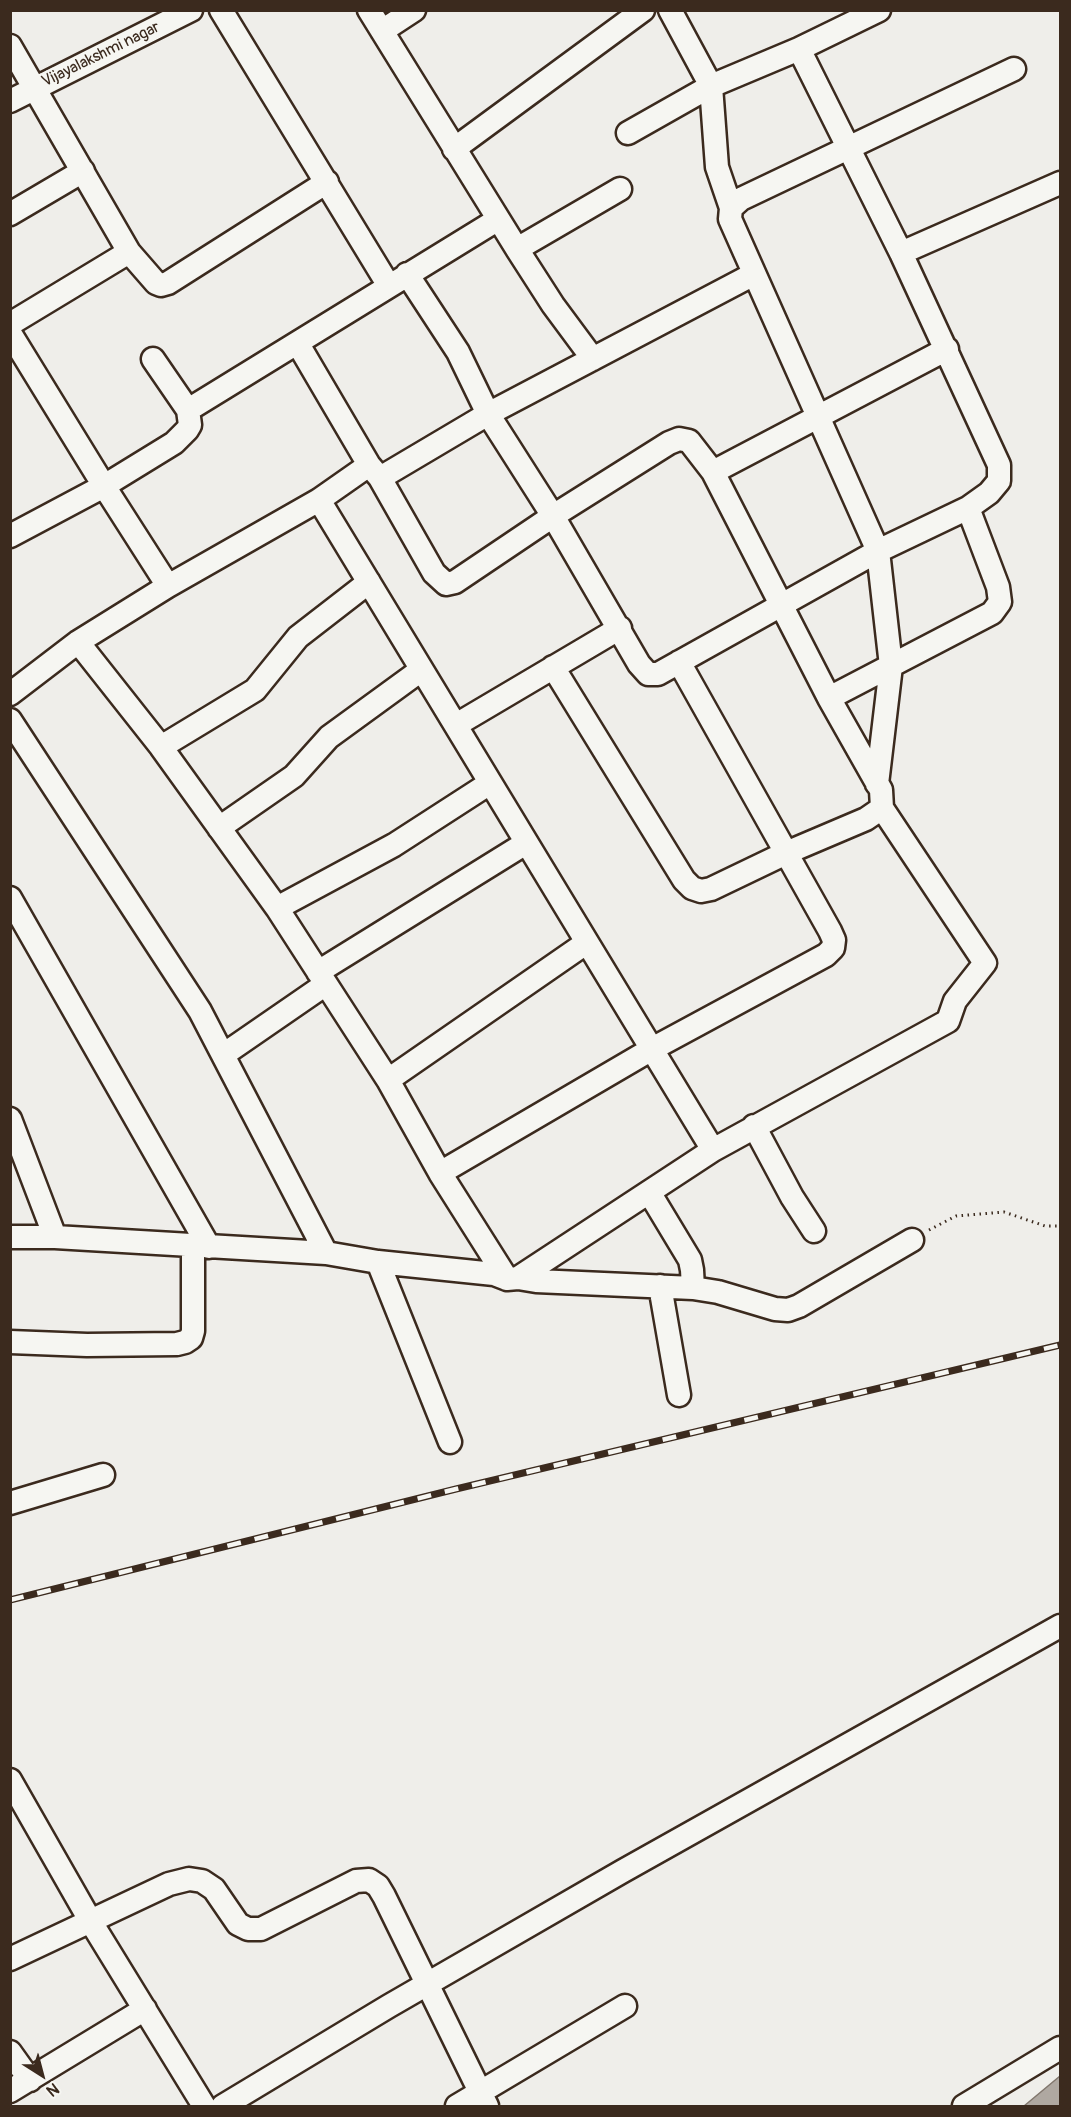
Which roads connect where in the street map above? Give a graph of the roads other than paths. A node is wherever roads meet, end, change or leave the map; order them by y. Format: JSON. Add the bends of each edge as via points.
{"nodes":[{"id":1,"x":191,"y":10,"type":"edge"},
{"id":2,"x":221,"y":10,"type":"edge"},
{"id":3,"x":369,"y":10,"type":"edge"},
{"id":4,"x":414,"y":10,"type":"edge"},
{"id":5,"x":643,"y":10,"type":"edge"},
{"id":6,"x":670,"y":10,"type":"edge"},
{"id":7,"x":879,"y":10,"type":"edge"},
{"id":8,"x":382,"y":31,"type":"junction"},
{"id":9,"x":10,"y":46,"type":"edge"},
{"id":10,"x":799,"y":49,"type":"junction"},
{"id":11,"x":1014,"y":69,"type":"dead end"},
{"id":12,"x":711,"y":86,"type":"junction"},
{"id":13,"x":35,"y":87,"type":"junction"},
{"id":14,"x":10,"y":101,"type":"edge"},
{"id":15,"x":628,"y":133,"type":"dead end"},
{"id":16,"x":848,"y":147,"type":"junction"},
{"id":17,"x":454,"y":149,"type":"junction"},
{"id":18,"x":83,"y":171,"type":"junction"},
{"id":19,"x":327,"y":182,"type":"junction"},
{"id":20,"x":1060,"y":183,"type":"edge"},
{"id":21,"x":620,"y":189,"type":"dead end"},
{"id":22,"x":731,"y":208,"type":"junction"},
{"id":23,"x":10,"y":214,"type":"edge"},
{"id":24,"x":497,"y":220,"type":"junction"},
{"id":25,"x":517,"y":249,"type":"junction"},
{"id":26,"x":129,"y":252,"type":"junction"},
{"id":27,"x":901,"y":253,"type":"junction"},
{"id":28,"x":754,"y":274,"type":"junction"},
{"id":29,"x":398,"y":280,"type":"junction"},
{"id":30,"x":10,"y":324,"type":"edge"},
{"id":31,"x":10,"y":333,"type":"edge"},
{"id":32,"x":298,"y":344,"type":"junction"},
{"id":33,"x":947,"y":349,"type":"junction"},
{"id":34,"x":153,"y":359,"type":"dead end"},
{"id":35,"x":593,"y":359,"type":"junction"},
{"id":36,"x":188,"y":410,"type":"junction"},
{"id":37,"x":488,"y":414,"type":"junction"},
{"id":38,"x":819,"y":417,"type":"junction"},
{"id":39,"x":375,"y":472,"type":"junction"},
{"id":40,"x":713,"y":472,"type":"junction"},
{"id":41,"x":104,"y":486,"type":"junction"},
{"id":42,"x":319,"y":500,"type":"junction"},
{"id":43,"x":968,"y":508,"type":"junction"},
{"id":44,"x":553,"y":516,"type":"junction"},
{"id":45,"x":10,"y":536,"type":"edge"},
{"id":46,"x":878,"y":550,"type":"junction"},
{"id":47,"x":369,"y":582,"type":"junction"},
{"id":48,"x":168,"y":586,"type":"junction"},
{"id":49,"x":781,"y":605,"type":"junction"},
{"id":50,"x":620,"y":628,"type":"junction"},
{"id":51,"x":78,"y":642,"type":"junction"},
{"id":52,"x":679,"y":662,"type":"junction"},
{"id":53,"x":891,"y":666,"type":"junction"},
{"id":54,"x":553,"y":667,"type":"junction"},
{"id":55,"x":421,"y":670,"type":"junction"},
{"id":56,"x":10,"y":694,"type":"edge"},
{"id":57,"x":829,"y":698,"type":"junction"},
{"id":58,"x":10,"y":720,"type":"edge"},
{"id":59,"x":456,"y":725,"type":"junction"},
{"id":60,"x":161,"y":747,"type":"junction"},
{"id":61,"x":490,"y":783,"type":"junction"},
{"id":62,"x":877,"y":784,"type":"junction"},
{"id":63,"x":882,"y":808,"type":"junction"},
{"id":64,"x":219,"y":828,"type":"junction"},
{"id":65,"x":526,"y":843,"type":"junction"},
{"id":66,"x":786,"y":854,"type":"junction"},
{"id":67,"x":10,"y":898,"type":"edge"},
{"id":68,"x":278,"y":908,"type":"junction"},
{"id":69,"x":586,"y":943,"type":"junction"},
{"id":70,"x":322,"y":978,"type":"junction"},
{"id":71,"x":652,"y":1049,"type":"junction"},
{"id":72,"x":223,"y":1055,"type":"junction"},
{"id":73,"x":388,"y":1080,"type":"junction"},
{"id":74,"x":10,"y":1119,"type":"edge"},
{"id":75,"x":754,"y":1126,"type":"junction"},
{"id":76,"x":713,"y":1150,"type":"junction"},
{"id":77,"x":440,"y":1173,"type":"junction"},
{"id":78,"x":649,"y":1192,"type":"junction"},
{"id":79,"x":814,"y":1230,"type":"dead end"},
{"id":80,"x":10,"y":1237,"type":"edge"},
{"id":81,"x":55,"y":1237,"type":"junction"},
{"id":82,"x":912,"y":1240,"type":"road end"},
{"id":83,"x":201,"y":1246,"type":"junction"},
{"id":84,"x":326,"y":1253,"type":"junction"},
{"id":85,"x":378,"y":1262,"type":"junction"},
{"id":86,"x":513,"y":1279,"type":"junction"},
{"id":87,"x":660,"y":1286,"type":"junction"},
{"id":88,"x":693,"y":1288,"type":"junction"},
{"id":89,"x":10,"y":1342,"type":"edge"},
{"id":90,"x":679,"y":1395,"type":"dead end"},
{"id":91,"x":450,"y":1442,"type":"dead end"},
{"id":92,"x":103,"y":1475,"type":"dead end"},
{"id":93,"x":10,"y":1503,"type":"edge"},
{"id":94,"x":1060,"y":1626,"type":"edge"},
{"id":95,"x":10,"y":1780,"type":"edge"},
{"id":96,"x":19,"y":1816,"type":"edge"},
{"id":97,"x":91,"y":1922,"type":"junction"},
{"id":98,"x":10,"y":1959,"type":"edge"},
{"id":99,"x":427,"y":1984,"type":"junction"},
{"id":100,"x":625,"y":2006,"type":"dead end"},
{"id":101,"x":145,"y":2009,"type":"junction"},
{"id":102,"x":1060,"y":2048,"type":"edge"},
{"id":103,"x":10,"y":2052,"type":"edge"},
{"id":104,"x":20,"y":2085,"type":"edge"},
{"id":105,"x":484,"y":2099,"type":"edge"},
{"id":106,"x":204,"y":2106,"type":"edge"},
{"id":107,"x":223,"y":2106,"type":"edge"},
{"id":108,"x":457,"y":2106,"type":"edge"},
{"id":109,"x":964,"y":2106,"type":"edge"}],
"edges":[{"from":1,"to":13,"type":"street","name":"Vijayalakshmi nagar"},
{"from":2,"to":19,"type":"street"},
{"from":3,"to":8,"type":"street"},
{"from":4,"to":8,"type":"street"},
{"from":5,"to":17,"type":"street"},
{"from":6,"to":12,"type":"street"},
{"from":7,"to":10,"type":"street"},
{"from":8,"to":17,"type":"street"},
{"from":9,"to":13,"type":"street"},
{"from":10,"to":12,"type":"street"},
{"from":10,"to":16,"type":"street"},
{"from":11,"to":16,"type":"street"},
{"from":12,"to":15,"type":"street"},
{"from":12,"to":22,"type":"street","via":[[717,167]]},
{"from":13,"to":14,"type":"street","name":"Vijayalakshmi nagar"},
{"from":13,"to":18,"type":"street"},
{"from":16,"to":22,"type":"street"},
{"from":16,"to":27,"type":"street"},
{"from":17,"to":24,"type":"street"},
{"from":18,"to":23,"type":"street"},
{"from":18,"to":26,"type":"street"},
{"from":19,"to":26,"type":"street","via":[[168,283],[161,285],[150,279]]},
{"from":19,"to":29,"type":"street"},
{"from":20,"to":27,"type":"street"},
{"from":21,"to":25,"type":"street"},
{"from":22,"to":28,"type":"street","via":[[730,219]]},
{"from":24,"to":25,"type":"street"},
{"from":24,"to":29,"type":"street"},
{"from":25,"to":35,"type":"street"},
{"from":26,"to":30,"type":"street"},
{"from":27,"to":33,"type":"street"},
{"from":28,"to":35,"type":"street"},
{"from":28,"to":38,"type":"street"},
{"from":29,"to":32,"type":"street"},
{"from":29,"to":37,"type":"street","via":[[458,352]]},
{"from":31,"to":41,"type":"street"},
{"from":32,"to":36,"type":"street"},
{"from":32,"to":39,"type":"street"},
{"from":33,"to":38,"type":"street"},
{"from":33,"to":43,"type":"street","via":[[999,465],[999,481]]},
{"from":34,"to":36,"type":"street"},
{"from":35,"to":37,"type":"street"},
{"from":36,"to":41,"type":"street","via":[[190,424],[182,436]]},
{"from":37,"to":39,"type":"street"},
{"from":37,"to":44,"type":"street"},
{"from":38,"to":40,"type":"street"},
{"from":38,"to":46,"type":"street"},
{"from":39,"to":42,"type":"street"},
{"from":39,"to":44,"type":"street","via":[[434,573],[446,584],[455,582]]},
{"from":40,"to":44,"type":"street","via":[[689,441],[679,439]]},
{"from":40,"to":49,"type":"street"},
{"from":41,"to":45,"type":"street"},
{"from":41,"to":48,"type":"street"},
{"from":42,"to":47,"type":"street"},
{"from":42,"to":48,"type":"street"},
{"from":43,"to":46,"type":"street"},
{"from":43,"to":53,"type":"street","via":[[1000,602],[992,613]]},
{"from":44,"to":50,"type":"street"},
{"from":46,"to":49,"type":"street"},
{"from":46,"to":53,"type":"street"},
{"from":47,"to":55,"type":"street"},
{"from":47,"to":60,"type":"street","via":[[298,637],[255,690]]},
{"from":48,"to":51,"type":"street"},
{"from":49,"to":52,"type":"street"},
{"from":49,"to":57,"type":"street"},
{"from":50,"to":52,"type":"street","via":[[648,674],[658,674]]},
{"from":50,"to":54,"type":"street"},
{"from":51,"to":56,"type":"street"},
{"from":51,"to":60,"type":"street"},
{"from":52,"to":66,"type":"street"},
{"from":53,"to":57,"type":"street"},
{"from":53,"to":62,"type":"street"},
{"from":54,"to":59,"type":"street"},
{"from":54,"to":66,"type":"street","via":[[692,888],[711,890]]},
{"from":55,"to":59,"type":"street"},
{"from":55,"to":64,"type":"street","via":[[329,737],[294,776]]},
{"from":57,"to":62,"type":"street"},
{"from":58,"to":72,"type":"street","via":[[200,1011]]},
{"from":59,"to":61,"type":"street"},
{"from":60,"to":64,"type":"street"},
{"from":61,"to":65,"type":"street"},
{"from":61,"to":68,"type":"street","via":[[394,845]]},
{"from":62,"to":63,"type":"street"},
{"from":63,"to":66,"type":"street","via":[[866,819]]},
{"from":63,"to":75,"type":"street","via":[[985,963],[955,1001],[948,1022]]},
{"from":64,"to":68,"type":"street"},
{"from":65,"to":69,"type":"street"},
{"from":65,"to":70,"type":"street"},
{"from":66,"to":71,"type":"street","via":[[830,932],[833,948]]},
{"from":67,"to":83,"type":"street"},
{"from":68,"to":70,"type":"street"},
{"from":69,"to":71,"type":"street"},
{"from":69,"to":73,"type":"street"},
{"from":70,"to":72,"type":"street"},
{"from":70,"to":73,"type":"street"},
{"from":71,"to":76,"type":"street"},
{"from":71,"to":77,"type":"street"},
{"from":72,"to":84,"type":"street"},
{"from":73,"to":77,"type":"street"},
{"from":74,"to":81,"type":"street"},
{"from":75,"to":76,"type":"street"},
{"from":75,"to":79,"type":"street"},
{"from":76,"to":78,"type":"street"},
{"from":77,"to":86,"type":"street"},
{"from":78,"to":86,"type":"street"},
{"from":78,"to":88,"type":"street","via":[[690,1260]]},
{"from":80,"to":81,"type":"street"},
{"from":81,"to":83,"type":"street"},
{"from":82,"to":88,"type":"street","via":[[788,1310]]},
{"from":83,"to":84,"type":"street"},
{"from":83,"to":89,"type":"street","via":[[193,1331],[185,1342]]},
{"from":84,"to":85,"type":"street"},
{"from":85,"to":86,"type":"street"},
{"from":85,"to":91,"type":"street"},
{"from":86,"to":87,"type":"street"},
{"from":87,"to":88,"type":"street"},
{"from":87,"to":90,"type":"street"},
{"from":92,"to":93,"type":"street"},
{"from":94,"to":99,"type":"street"},
{"from":95,"to":96,"type":"street"},
{"from":96,"to":97,"type":"street"},
{"from":97,"to":98,"type":"street"},
{"from":97,"to":99,"type":"street","via":[[169,1884],[189,1879],[214,1889],[238,1924],[261,1929],[356,1881],[369,1880],[384,1896]]},
{"from":97,"to":101,"type":"street"},
{"from":99,"to":105,"type":"street"},
{"from":99,"to":107,"type":"street"},
{"from":100,"to":105,"type":"street"},
{"from":101,"to":104,"type":"street"},
{"from":101,"to":106,"type":"street"},
{"from":102,"to":109,"type":"street"},
{"from":103,"to":104,"type":"street"},
{"from":105,"to":108,"type":"street"}]}
